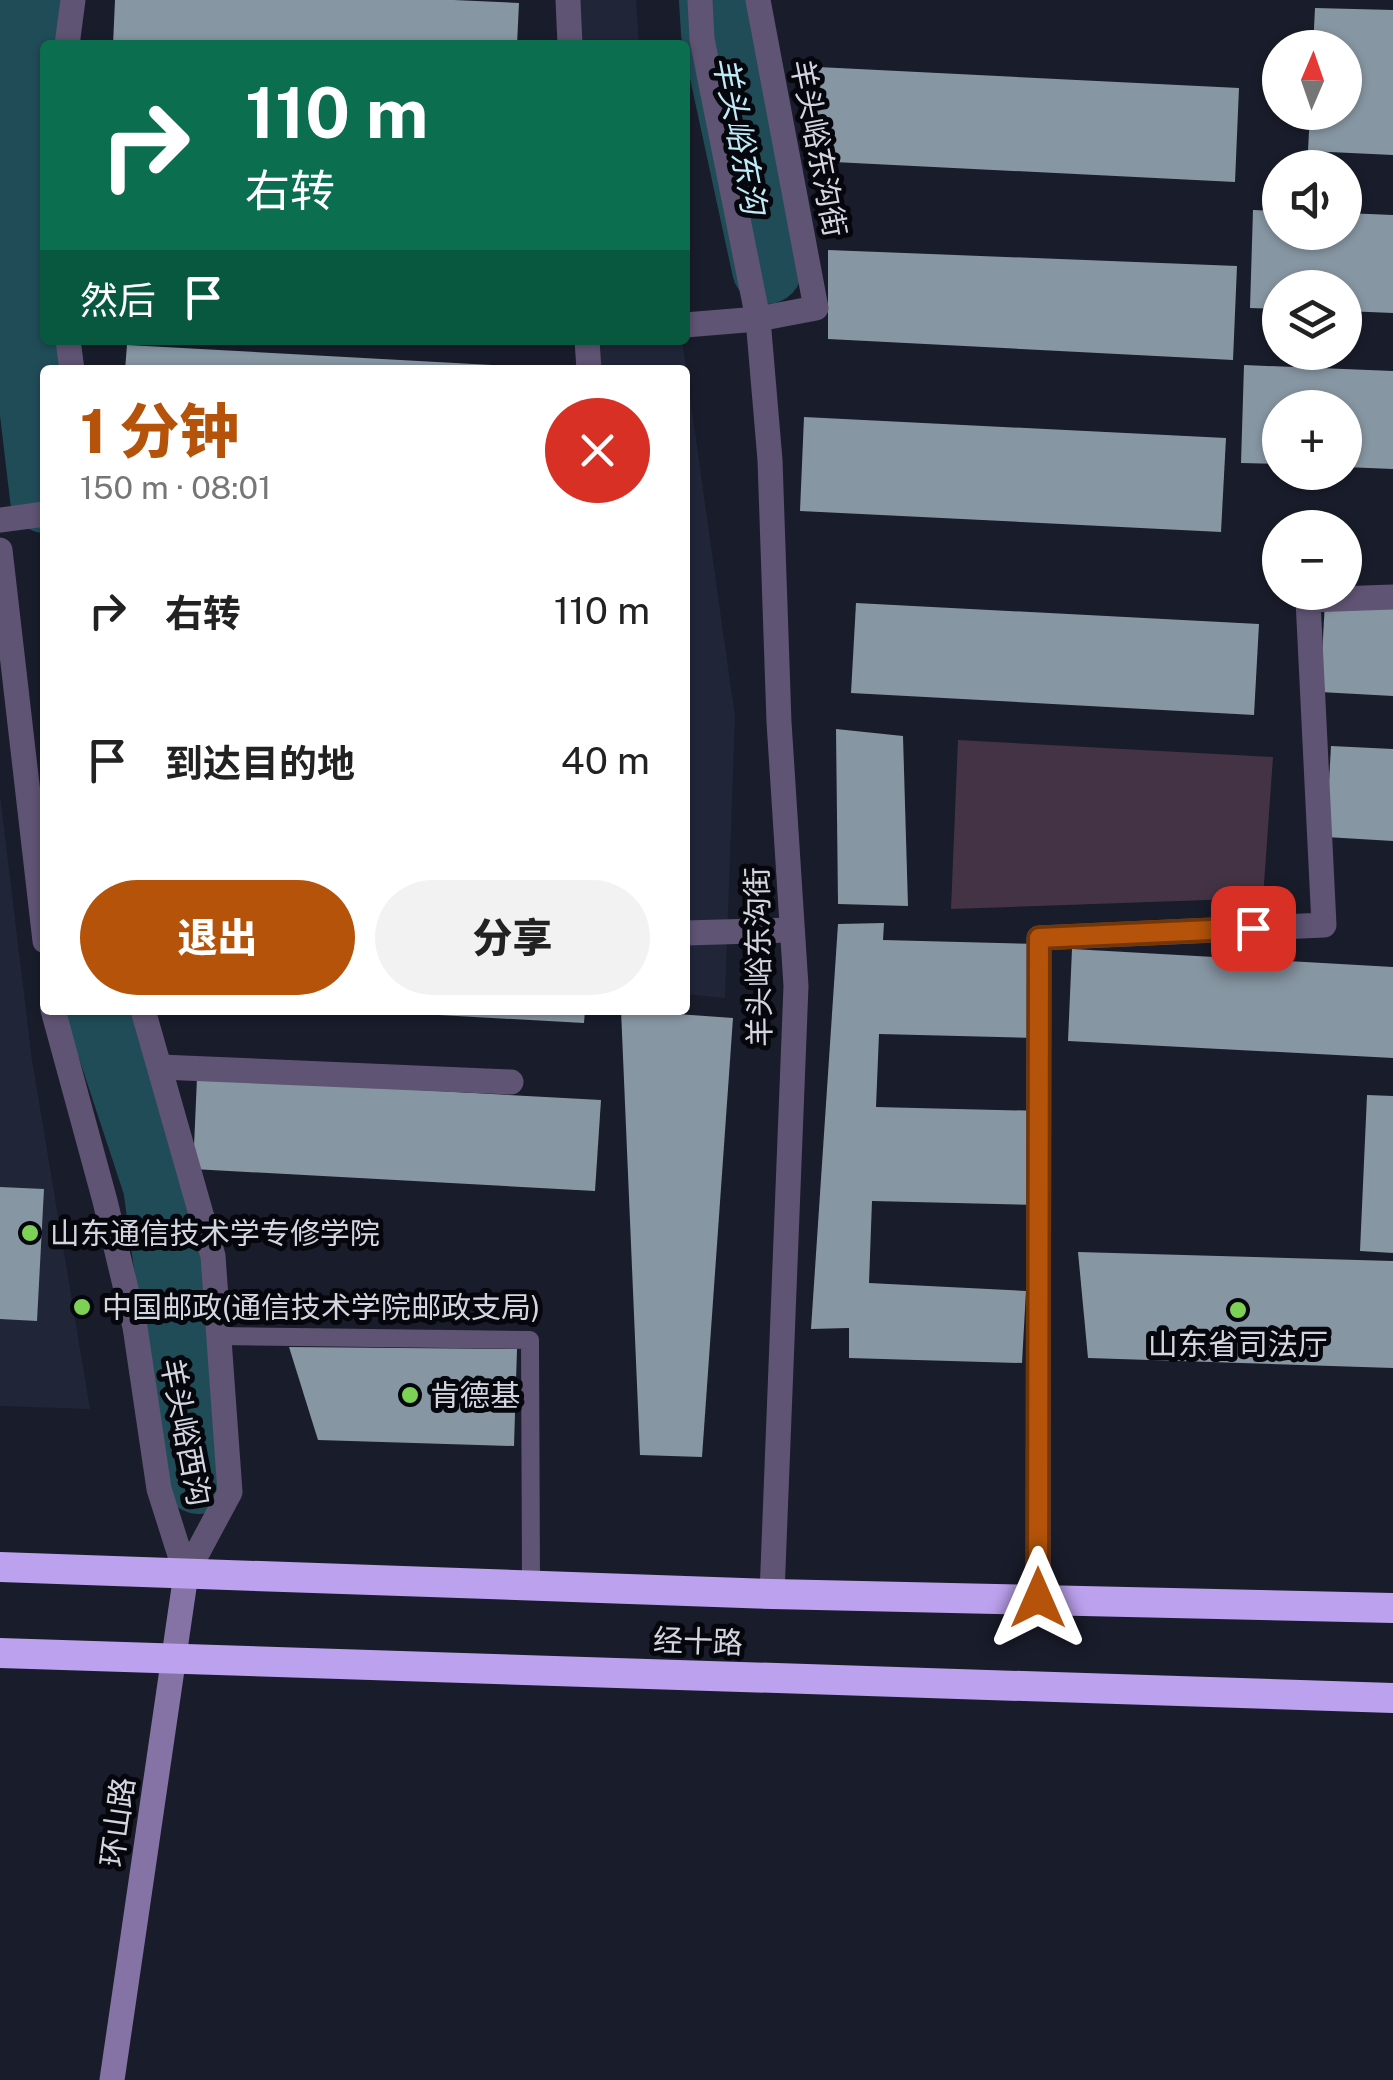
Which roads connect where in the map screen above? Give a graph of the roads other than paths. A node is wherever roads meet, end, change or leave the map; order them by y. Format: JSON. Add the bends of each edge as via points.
{"nodes":[{"id":1,"x":72,"y":0,"type":"edge"},
{"id":2,"x":568,"y":0,"type":"edge"},
{"id":3,"x":700,"y":0,"type":"edge"},
{"id":4,"x":758,"y":0,"type":"edge"},
{"id":5,"x":68,"y":40,"type":"edge"},
{"id":6,"x":570,"y":40,"type":"edge"},
{"id":7,"x":758,"y":319,"type":"junction"},
{"id":8,"x":690,"y":325,"type":"edge"},
{"id":9,"x":40,"y":515,"type":"edge"},
{"id":10,"x":0,"y":520,"type":"edge"},
{"id":11,"x":0,"y":550,"type":"edge"},
{"id":12,"x":1393,"y":597,"type":"edge"},
{"id":13,"x":40,"y":898,"type":"edge"},
{"id":14,"x":792,"y":930,"type":"junction"},
{"id":15,"x":690,"y":933,"type":"edge"},
{"id":16,"x":54,"y":1015,"type":"edge"},
{"id":17,"x":145,"y":1015,"type":"edge"},
{"id":18,"x":160,"y":1067,"type":"junction"},
{"id":19,"x":511,"y":1082,"type":"dead end"},
{"id":20,"x":216,"y":1336,"type":"junction"},
{"id":21,"x":0,"y":1567,"type":"edge"},
{"id":22,"x":186,"y":1574,"type":"junction"},
{"id":23,"x":531,"y":1584,"type":"junction"},
{"id":24,"x":772,"y":1594,"type":"junction"},
{"id":25,"x":1038,"y":1598,"type":"junction"},
{"id":26,"x":1393,"y":1608,"type":"edge"},
{"id":27,"x":0,"y":1653,"type":"edge"},
{"id":28,"x":174,"y":1659,"type":"junction"},
{"id":29,"x":1393,"y":1698,"type":"edge"},
{"id":30,"x":112,"y":2080,"type":"edge"}],
"edges":[{"from":1,"to":5,"type":"street"},
{"from":2,"to":6,"type":"street"},
{"from":3,"to":7,"type":"street","name":"羊头峪东沟街","via":[[702,40]]},
{"from":4,"to":7,"type":"street","name":"羊头峪东沟街","via":[[816,308]]},
{"from":7,"to":8,"type":"street"},
{"from":7,"to":14,"type":"street","name":"羊头峪东沟街"},
{"from":9,"to":10,"type":"street"},
{"from":11,"to":13,"type":"street"},
{"from":12,"to":25,"type":"street","via":[[1308,600],[1324,925],[1039,938]]},
{"from":14,"to":15,"type":"street"},
{"from":14,"to":24,"type":"street","name":"羊头峪东沟街","via":[[796,986]]},
{"from":16,"to":22,"type":"street","name":"羊头峪西沟","via":[[134,1327],[159,1489]]},
{"from":17,"to":18,"type":"street"},
{"from":18,"to":19,"type":"street"},
{"from":18,"to":20,"type":"street","via":[[213,1256]]},
{"from":20,"to":22,"type":"street","via":[[230,1492]]},
{"from":20,"to":23,"type":"lane","via":[[530,1340]]},
{"from":21,"to":22,"type":"highway","name":"经十路"},
{"from":22,"to":23,"type":"highway","name":"经十路"},
{"from":22,"to":28,"type":"street","name":"环山路"},
{"from":23,"to":24,"type":"highway","name":"经十路"},
{"from":24,"to":25,"type":"highway","name":"经十路"},
{"from":25,"to":26,"type":"highway","name":"经十路"},
{"from":27,"to":28,"type":"highway","name":"经十路"},
{"from":28,"to":29,"type":"highway","name":"经十路"},
{"from":28,"to":30,"type":"street","name":"环山路"}]}
